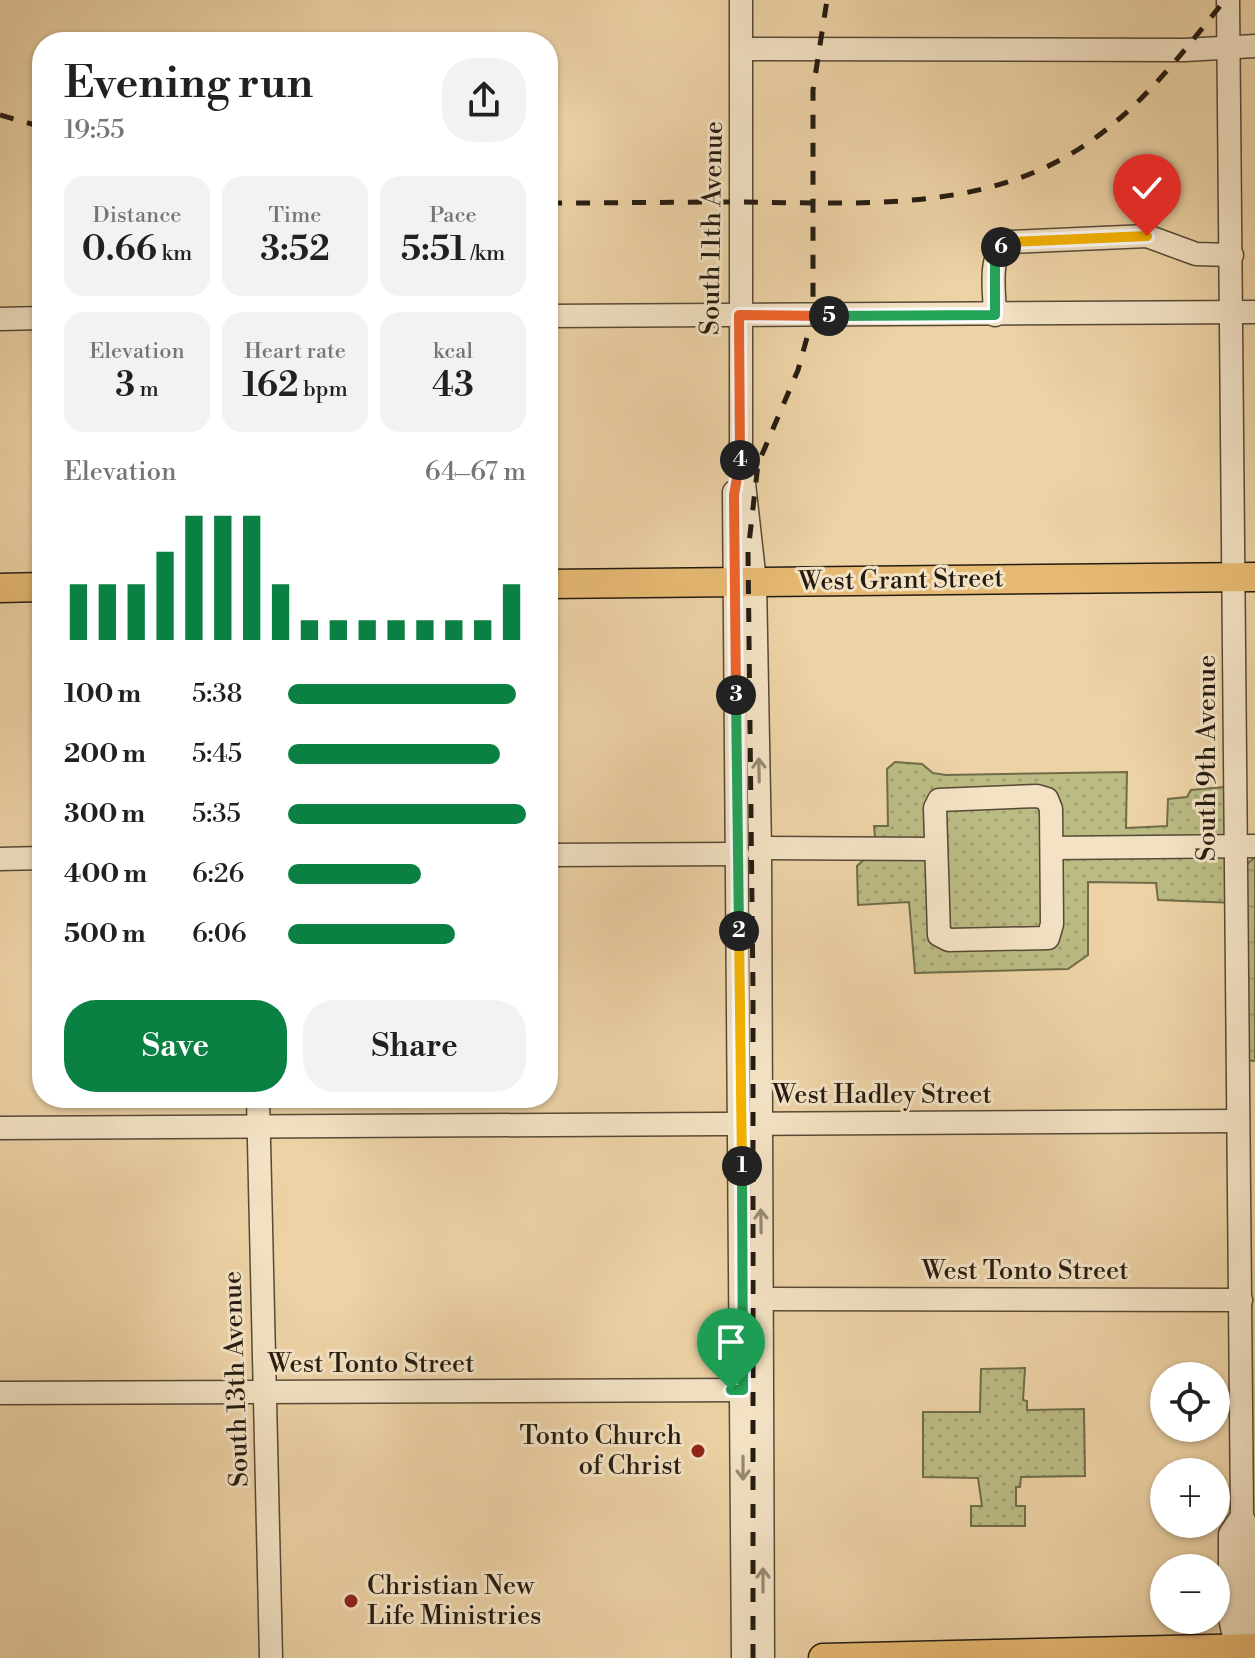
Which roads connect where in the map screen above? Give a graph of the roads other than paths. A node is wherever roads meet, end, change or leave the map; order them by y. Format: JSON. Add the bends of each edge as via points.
{"nodes":[{"id":1,"x":741,"y":0,"type":"edge"},
{"id":2,"x":1228,"y":0,"type":"edge"},
{"id":3,"x":1255,"y":46,"type":"edge"},
{"id":4,"x":1229,"y":47,"type":"junction"},
{"id":5,"x":742,"y":49,"type":"junction"},
{"id":6,"x":1232,"y":204,"type":"junction"},
{"id":7,"x":1255,"y":205,"type":"edge"},
{"id":8,"x":1232,"y":255,"type":"junction"},
{"id":9,"x":1255,"y":312,"type":"edge"},
{"id":10,"x":1230,"y":313,"type":"junction"},
{"id":11,"x":739,"y":315,"type":"junction"},
{"id":12,"x":995,"y":315,"type":"junction"},
{"id":13,"x":558,"y":316,"type":"edge"},
{"id":14,"x":32,"y":318,"type":"edge"},
{"id":15,"x":0,"y":319,"type":"edge"},
{"id":16,"x":1244,"y":577,"type":"edge"},
{"id":17,"x":745,"y":582,"type":"junction"},
{"id":18,"x":558,"y":584,"type":"edge"},
{"id":19,"x":32,"y":587,"type":"edge"},
{"id":20,"x":0,"y":588,"type":"edge"},
{"id":21,"x":1245,"y":846,"type":"edge"},
{"id":22,"x":1052,"y":848,"type":"junction"},
{"id":23,"x":936,"y":849,"type":"junction"},
{"id":24,"x":749,"y":851,"type":"junction"},
{"id":25,"x":558,"y":855,"type":"edge"},
{"id":26,"x":32,"y":858,"type":"edge"},
{"id":27,"x":0,"y":859,"type":"edge"},
{"id":28,"x":258,"y":1108,"type":"edge"},
{"id":29,"x":1237,"y":1121,"type":"junction"},
{"id":30,"x":750,"y":1124,"type":"junction"},
{"id":31,"x":258,"y":1126,"type":"junction"},
{"id":32,"x":0,"y":1128,"type":"edge"},
{"id":33,"x":1247,"y":1206,"type":"edge"},
{"id":34,"x":762,"y":1299,"type":"junction"},
{"id":35,"x":1241,"y":1300,"type":"junction"},
{"id":36,"x":743,"y":1390,"type":"junction"},
{"id":37,"x":265,"y":1392,"type":"junction"},
{"id":38,"x":0,"y":1393,"type":"edge"},
{"id":39,"x":1244,"y":1651,"type":"edge"},
{"id":40,"x":979,"y":1657,"type":"edge"},
{"id":41,"x":271,"y":1658,"type":"edge"},
{"id":42,"x":743,"y":1658,"type":"edge"},
{"id":43,"x":763,"y":1658,"type":"edge"},
{"id":44,"x":823,"y":1658,"type":"edge"}],
"edges":[{"from":1,"to":5,"type":"street","name":"South 11th Avenue"},
{"from":2,"to":4,"type":"street","name":"South 9th Avenue"},
{"from":3,"to":4,"type":"street"},
{"from":4,"to":5,"type":"street"},
{"from":4,"to":6,"type":"street","name":"South 9th Avenue"},
{"from":5,"to":11,"type":"street","name":"South 11th Avenue"},
{"from":6,"to":7,"type":"street"},
{"from":6,"to":8,"type":"street","name":"South 9th Avenue"},
{"from":8,"to":10,"type":"street","name":"South 9th Avenue"},
{"from":8,"to":12,"type":"street","via":[[1196,254],[1147,236],[1011,242],[995,254]]},
{"from":9,"to":10,"type":"street"},
{"from":10,"to":12,"type":"street"},
{"from":10,"to":16,"type":"street","name":"South 9th Avenue"},
{"from":11,"to":12,"type":"street"},
{"from":11,"to":13,"type":"street"},
{"from":11,"to":17,"type":"street","name":"South 11th Avenue"},
{"from":14,"to":15,"type":"street"},
{"from":16,"to":17,"type":"main road","name":"West Grant Street"},
{"from":16,"to":21,"type":"street","name":"South 9th Avenue"},
{"from":17,"to":18,"type":"main road","name":"West Grant Street"},
{"from":17,"to":24,"type":"street","name":"South 11th Avenue"},
{"from":19,"to":20,"type":"main road"},
{"from":21,"to":22,"type":"street"},
{"from":21,"to":29,"type":"street","name":"South 9th Avenue"},
{"from":22,"to":23,"type":"street","via":[[1047,799],[1037,796],[939,800]]},
{"from":22,"to":23,"type":"street","via":[[1048,938],[949,940],[939,935]]},
{"from":23,"to":24,"type":"street"},
{"from":24,"to":25,"type":"street"},
{"from":24,"to":30,"type":"street","name":"South 11th Avenue"},
{"from":26,"to":27,"type":"street"},
{"from":28,"to":31,"type":"street","name":"South 13th Avenue"},
{"from":29,"to":30,"type":"street","name":"West Hadley Street"},
{"from":29,"to":33,"type":"street","name":"South 9th Avenue"},
{"from":30,"to":31,"type":"street","name":"West Hadley Street"},
{"from":34,"to":30,"type":"street","name":"South 11th Avenue","one_way":true},
{"from":30,"to":36,"type":"street","name":"South 11th Avenue"},
{"from":31,"to":32,"type":"street","name":"West Hadley Street"},
{"from":31,"to":37,"type":"street","name":"South 13th Avenue"},
{"from":33,"to":35,"type":"street","name":"South 9th Avenue"},
{"from":34,"to":35,"type":"street","name":"West Tonto Street"},
{"from":43,"to":34,"type":"street","name":"South 11th Avenue","one_way":true},
{"from":35,"to":39,"type":"street","name":"South 9th Avenue","via":[[1242,1516],[1230,1534],[1230,1619]]},
{"from":36,"to":37,"type":"street","name":"West Tonto Street"},
{"from":36,"to":42,"type":"street","name":"South 11th Avenue","one_way":true},
{"from":37,"to":38,"type":"street","name":"West Tonto Street"},
{"from":37,"to":41,"type":"street","name":"South 13th Avenue"},
{"from":39,"to":40,"type":"main road"},
{"from":40,"to":44,"type":"main road"}]}
